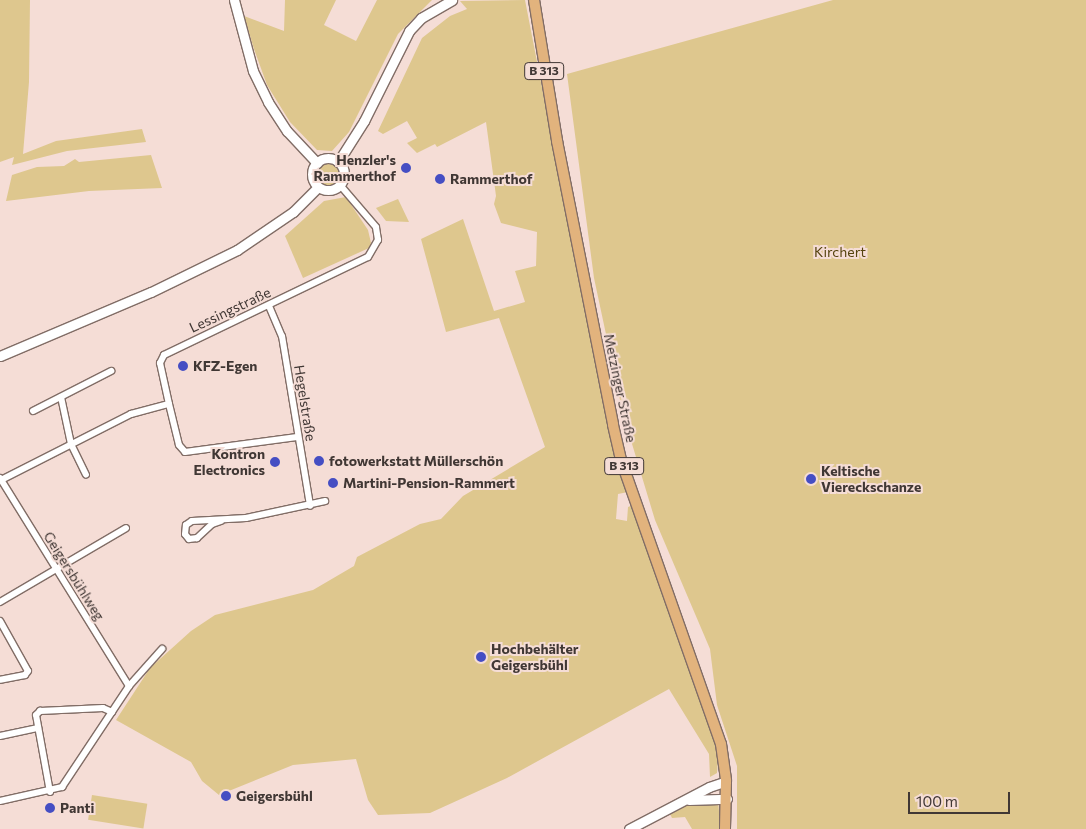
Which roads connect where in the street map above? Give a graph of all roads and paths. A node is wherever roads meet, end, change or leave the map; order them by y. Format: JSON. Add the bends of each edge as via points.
{"nodes":[{"id":1,"x":234,"y":0,"type":"edge"},
{"id":2,"x":452,"y":0,"type":"edge"},
{"id":3,"x":534,"y":0,"type":"edge"},
{"id":4,"x":338,"y":162,"type":"junction"},
{"id":5,"x":317,"y":163,"type":"junction"},
{"id":6,"x":340,"y":185,"type":"junction"},
{"id":7,"x":318,"y":186,"type":"junction"},
{"id":8,"x":269,"y":306,"type":"junction"},
{"id":9,"x":0,"y":356,"type":"edge"},
{"id":10,"x":111,"y":371,"type":"dead end"},
{"id":11,"x":61,"y":397,"type":"junction"},
{"id":12,"x":169,"y":404,"type":"junction"},
{"id":13,"x":33,"y":411,"type":"dead end"},
{"id":14,"x":297,"y":437,"type":"junction"},
{"id":15,"x":70,"y":444,"type":"junction"},
{"id":16,"x":86,"y":475,"type":"dead end"},
{"id":17,"x":1,"y":479,"type":"edge"},
{"id":18,"x":325,"y":500,"type":"dead end"},
{"id":19,"x":310,"y":506,"type":"junction"},
{"id":20,"x":221,"y":521,"type":"junction"},
{"id":21,"x":126,"y":528,"type":"dead end"},
{"id":22,"x":54,"y":567,"type":"junction"},
{"id":23,"x":0,"y":602,"type":"edge"},
{"id":24,"x":0,"y":621,"type":"edge"},
{"id":25,"x":162,"y":649,"type":"dead end"},
{"id":26,"x":0,"y":680,"type":"edge"},
{"id":27,"x":129,"y":686,"type":"junction"},
{"id":28,"x":112,"y":712,"type":"junction"},
{"id":29,"x":38,"y":728,"type":"junction"},
{"id":30,"x":0,"y":736,"type":"edge"},
{"id":31,"x":726,"y":781,"type":"junction"},
{"id":32,"x":50,"y":792,"type":"junction"},
{"id":33,"x":727,"y":799,"type":"junction"},
{"id":34,"x":686,"y":800,"type":"junction"},
{"id":35,"x":0,"y":801,"type":"edge"},
{"id":36,"x":629,"y":829,"type":"edge"},
{"id":37,"x":725,"y":829,"type":"edge"}],
"edges":[{"from":1,"to":5,"type":"street","via":[[253,71],[268,102],[287,130]]},
{"from":2,"to":4,"type":"street","via":[[421,18],[409,31],[364,121]]},
{"from":3,"to":31,"type":"main road","name":"Metzinger Straße","number":"B 313","via":[[556,141],[622,463],[718,736]]},
{"from":4,"to":5,"type":"street","via":[[325,159]]},
{"from":4,"to":6,"type":"street","via":[[344,171]]},
{"from":5,"to":7,"type":"street","via":[[313,178]]},
{"from":6,"to":7,"type":"street","via":[[327,190]]},
{"from":6,"to":8,"type":"street","name":"Lessingstraße","via":[[376,227],[378,240],[372,253]]},
{"from":7,"to":9,"type":"street","via":[[263,235],[229,255]]},
{"from":8,"to":12,"type":"street","name":"Lessingstraße","via":[[164,355],[160,363]]},
{"from":8,"to":14,"type":"street","name":"Hegelstraße","via":[[282,336]]},
{"from":10,"to":11,"type":"street"},
{"from":11,"to":13,"type":"street"},
{"from":11,"to":15,"type":"street"},
{"from":12,"to":14,"type":"street","name":"Lessingstraße","via":[[178,444],[189,453]]},
{"from":12,"to":15,"type":"street","via":[[139,411]]},
{"from":14,"to":19,"type":"street","name":"Hegelstraße"},
{"from":15,"to":16,"type":"street"},
{"from":15,"to":17,"type":"street"},
{"from":17,"to":22,"type":"street","name":"Geigersbühlweg"},
{"from":18,"to":19,"type":"street"},
{"from":19,"to":20,"type":"street"},
{"from":20,"to":20,"type":"street","via":[[192,522],[185,527],[184,534],[189,539],[198,538],[212,524]]},
{"from":21,"to":22,"type":"street"},
{"from":22,"to":23,"type":"street"},
{"from":22,"to":27,"type":"street","name":"Geigersbühlweg"},
{"from":24,"to":26,"type":"street","via":[[28,672]]},
{"from":25,"to":27,"type":"street"},
{"from":27,"to":28,"type":"street"},
{"from":28,"to":29,"type":"street","via":[[103,708],[40,711],[36,715]]},
{"from":28,"to":32,"type":"street","via":[[62,787]]},
{"from":29,"to":30,"type":"street"},
{"from":29,"to":32,"type":"street"},
{"from":31,"to":33,"type":"main road","name":"Metzinger Straße","number":"B 313"},
{"from":31,"to":34,"type":"street"},
{"from":32,"to":35,"type":"street"},
{"from":33,"to":34,"type":"street"},
{"from":33,"to":37,"type":"main road","name":"Metzinger Straße","number":"B 313"},
{"from":34,"to":36,"type":"street"}]}
